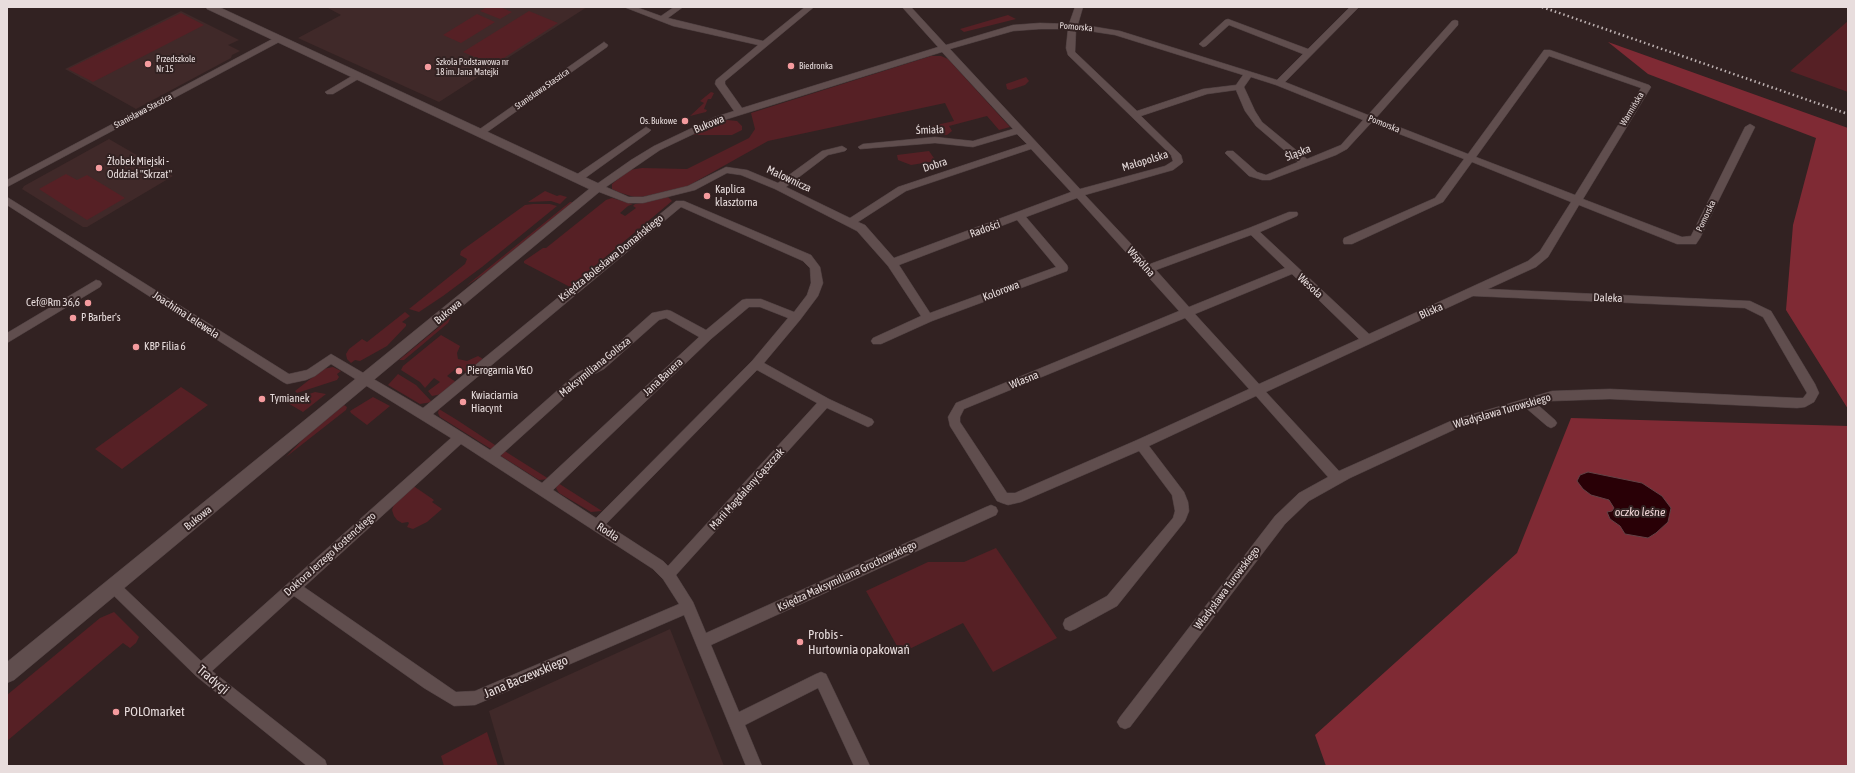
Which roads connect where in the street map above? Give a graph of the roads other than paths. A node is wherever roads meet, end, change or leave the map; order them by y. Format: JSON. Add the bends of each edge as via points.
{"nodes":[{"id":1,"x":211,"y":7,"type":"edge"},
{"id":2,"x":628,"y":7,"type":"edge"},
{"id":3,"x":679,"y":7,"type":"edge"},
{"id":4,"x":810,"y":7,"type":"edge"},
{"id":5,"x":906,"y":7,"type":"edge"},
{"id":6,"x":1079,"y":7,"type":"edge"},
{"id":7,"x":1355,"y":7,"type":"edge"},
{"id":8,"x":662,"y":19,"type":"junction"},
{"id":9,"x":1455,"y":23,"type":"dead end"},
{"id":10,"x":1073,"y":26,"type":"junction"},
{"id":11,"x":278,"y":39,"type":"junction"},
{"id":12,"x":765,"y":44,"type":"junction"},
{"id":13,"x":1203,"y":44,"type":"dead end"},
{"id":14,"x":604,"y":45,"type":"dead end"},
{"id":15,"x":944,"y":48,"type":"junction"},
{"id":16,"x":1309,"y":53,"type":"junction"},
{"id":17,"x":1249,"y":74,"type":"junction"},
{"id":18,"x":357,"y":76,"type":"junction"},
{"id":19,"x":1279,"y":83,"type":"junction"},
{"id":20,"x":1239,"y":87,"type":"junction"},
{"id":21,"x":330,"y":92,"type":"dead end"},
{"id":22,"x":740,"y":112,"type":"junction"},
{"id":23,"x":1135,"y":115,"type":"junction"},
{"id":24,"x":1370,"y":119,"type":"junction"},
{"id":25,"x":1750,"y":126,"type":"dead end"},
{"id":26,"x":646,"y":130,"type":"dead end"},
{"id":27,"x":1019,"y":130,"type":"junction"},
{"id":28,"x":480,"y":133,"type":"junction"},
{"id":29,"x":1033,"y":145,"type":"junction"},
{"id":30,"x":863,"y":147,"type":"dead end"},
{"id":31,"x":842,"y":150,"type":"dead end"},
{"id":32,"x":1230,"y":153,"type":"dead end"},
{"id":33,"x":1469,"y":158,"type":"junction"},
{"id":34,"x":1305,"y":163,"type":"junction"},
{"id":35,"x":576,"y":179,"type":"junction"},
{"id":36,"x":7,"y":184,"type":"edge"},
{"id":37,"x":779,"y":187,"type":"junction"},
{"id":38,"x":598,"y":188,"type":"junction"},
{"id":39,"x":1079,"y":194,"type":"junction"},
{"id":40,"x":7,"y":200,"type":"edge"},
{"id":41,"x":1577,"y":201,"type":"junction"},
{"id":42,"x":1292,"y":214,"type":"dead end"},
{"id":43,"x":1018,"y":216,"type":"junction"},
{"id":44,"x":851,"y":222,"type":"junction"},
{"id":45,"x":1253,"y":231,"type":"junction"},
{"id":46,"x":1348,"y":241,"type":"dead end"},
{"id":47,"x":892,"y":263,"type":"junction"},
{"id":48,"x":1148,"y":269,"type":"junction"},
{"id":49,"x":1293,"y":269,"type":"junction"},
{"id":50,"x":1509,"y":275,"type":"junction"},
{"id":51,"x":96,"y":284,"type":"dead end"},
{"id":52,"x":1470,"y":292,"type":"junction"},
{"id":53,"x":1526,"y":295,"type":"junction"},
{"id":54,"x":1746,"y":304,"type":"joint"},
{"id":55,"x":1186,"y":313,"type":"junction"},
{"id":56,"x":796,"y":317,"type":"junction"},
{"id":57,"x":928,"y":318,"type":"junction"},
{"id":58,"x":707,"y":336,"type":"junction"},
{"id":59,"x":7,"y":339,"type":"edge"},
{"id":60,"x":1368,"y":340,"type":"junction"},
{"id":61,"x":877,"y":341,"type":"dead end"},
{"id":62,"x":756,"y":364,"type":"junction"},
{"id":63,"x":367,"y":380,"type":"junction"},
{"id":64,"x":1258,"y":391,"type":"junction"},
{"id":65,"x":825,"y":402,"type":"junction"},
{"id":66,"x":1528,"y":403,"type":"junction"},
{"id":67,"x":424,"y":415,"type":"junction"},
{"id":68,"x":868,"y":422,"type":"dead end"},
{"id":69,"x":1551,"y":423,"type":"dead end"},
{"id":70,"x":460,"y":437,"type":"junction"},
{"id":71,"x":1141,"y":444,"type":"junction"},
{"id":72,"x":491,"y":457,"type":"junction"},
{"id":73,"x":1337,"y":478,"type":"junction"},
{"id":74,"x":544,"y":490,"type":"junction"},
{"id":75,"x":990,"y":511,"type":"dead end"},
{"id":76,"x":597,"y":525,"type":"junction"},
{"id":77,"x":668,"y":575,"type":"junction"},
{"id":78,"x":114,"y":587,"type":"junction"},
{"id":79,"x":293,"y":587,"type":"junction"},
{"id":80,"x":688,"y":607,"type":"junction"},
{"id":81,"x":1070,"y":624,"type":"dead end"},
{"id":82,"x":703,"y":642,"type":"junction"},
{"id":83,"x":201,"y":671,"type":"junction"},
{"id":84,"x":7,"y":674,"type":"edge"},
{"id":85,"x":736,"y":721,"type":"junction"},
{"id":86,"x":1124,"y":722,"type":"dead end"},
{"id":87,"x":319,"y":766,"type":"edge"},
{"id":88,"x":754,"y":766,"type":"edge"},
{"id":89,"x":862,"y":766,"type":"edge"}],
"edges":[{"from":1,"to":11,"type":"street"},
{"from":2,"to":8,"type":"street"},
{"from":3,"to":8,"type":"street"},
{"from":4,"to":12,"type":"street"},
{"from":5,"to":15,"type":"street","name":"Wspólna"},
{"from":6,"to":10,"type":"street","name":"Małopolska"},
{"from":7,"to":16,"type":"street"},
{"from":8,"to":12,"type":"street"},
{"from":9,"to":24,"type":"street","name":"Śląska"},
{"from":10,"to":15,"type":"street","name":"Pomorska","via":[[1013,28]]},
{"from":10,"to":17,"type":"street","name":"Pomorska","via":[[1117,33]]},
{"from":10,"to":23,"type":"street","name":"Małopolska","via":[[1070,48],[1074,57]]},
{"from":11,"to":18,"type":"street"},
{"from":11,"to":36,"type":"street","name":"Stanisława Staszica"},
{"from":12,"to":22,"type":"street","via":[[720,82]]},
{"from":13,"to":16,"type":"street","via":[[1228,22]]},
{"from":14,"to":28,"type":"street","name":"Stanisława Staszica"},
{"from":15,"to":22,"type":"street","name":"Bukowa"},
{"from":15,"to":27,"type":"street","name":"Wspólna"},
{"from":16,"to":19,"type":"street"},
{"from":17,"to":19,"type":"street","name":"Pomorska"},
{"from":17,"to":20,"type":"street"},
{"from":18,"to":21,"type":"street"},
{"from":18,"to":28,"type":"street"},
{"from":19,"to":24,"type":"street","name":"Pomorska"},
{"from":20,"to":23,"type":"street","via":[[1206,91]]},
{"from":20,"to":34,"type":"street","via":[[1259,124]]},
{"from":22,"to":38,"type":"street","name":"Bukowa","via":[[670,141],[634,162]]},
{"from":23,"to":39,"type":"street","name":"Małopolska","via":[[1178,157],[1178,162],[1169,168]]},
{"from":24,"to":33,"type":"street","name":"Pomorska"},
{"from":24,"to":34,"type":"street","name":"Śląska","via":[[1344,147]]},
{"from":25,"to":41,"type":"street","name":"Pomorska","via":[[1692,240],[1676,240]]},
{"from":26,"to":35,"type":"street"},
{"from":27,"to":29,"type":"street","name":"Wspólna"},
{"from":27,"to":30,"type":"street","name":"Śmiała","via":[[973,144],[935,140]]},
{"from":28,"to":35,"type":"street"},
{"from":29,"to":39,"type":"street","name":"Wspólna"},
{"from":29,"to":44,"type":"street","name":"Dobra","via":[[902,189]]},
{"from":31,"to":37,"type":"street","via":[[825,153]]},
{"from":32,"to":34,"type":"street","name":"Śląska","via":[[1261,178]]},
{"from":33,"to":41,"type":"street","name":"Pomorska"},
{"from":33,"to":41,"type":"street","name":"Warmińska","via":[[1547,52],[1646,87]]},
{"from":33,"to":46,"type":"street","via":[[1439,200]]},
{"from":35,"to":38,"type":"street"},
{"from":37,"to":38,"type":"street","name":"Malownicza","via":[[732,170],[720,172],[691,188],[644,200],[628,200]]},
{"from":37,"to":44,"type":"street","name":"Malownicza"},
{"from":38,"to":63,"type":"street","name":"Bukowa"},
{"from":39,"to":43,"type":"street","name":"Radości"},
{"from":39,"to":48,"type":"street","name":"Wspólna"},
{"from":40,"to":63,"type":"street","name":"Joachima Lelewela","via":[[287,379],[302,378],[331,358]]},
{"from":41,"to":50,"type":"street","name":"Bliska","via":[[1544,254],[1532,264]]},
{"from":42,"to":45,"type":"street"},
{"from":43,"to":47,"type":"street","name":"Radości"},
{"from":43,"to":57,"type":"street","name":"Kolorowa","via":[[1062,268]]},
{"from":44,"to":47,"type":"street","name":"Malownicza","via":[[861,228]]},
{"from":45,"to":48,"type":"street"},
{"from":45,"to":49,"type":"street","name":"Wesoła"},
{"from":47,"to":57,"type":"street","name":"Malownicza"},
{"from":48,"to":55,"type":"street","name":"Wspólna"},
{"from":49,"to":55,"type":"street"},
{"from":49,"to":60,"type":"street","name":"Wesoła"},
{"from":50,"to":52,"type":"street","name":"Bliska"},
{"from":50,"to":53,"type":"street","via":[[1513,286]]},
{"from":51,"to":59,"type":"street"},
{"from":52,"to":53,"type":"street","name":"Daleka"},
{"from":52,"to":60,"type":"street","name":"Bliska"},
{"from":53,"to":54,"type":"street","name":"Daleka"},
{"from":54,"to":66,"type":"street","name":"Władysława Turowskiego","via":[[1761,310],[1771,320],[1811,387],[1813,393],[1810,399],[1797,402],[1577,394],[1552,396]]},
{"from":55,"to":64,"type":"street","name":"Wspólna"},
{"from":55,"to":71,"type":"street","name":"Własna","via":[[960,406],[954,416],[954,423],[1002,497],[1008,499],[1016,498]]},
{"from":56,"to":58,"type":"street","name":"Jana Bauera","via":[[761,303],[746,303]]},
{"from":56,"to":62,"type":"street"},
{"from":56,"to":67,"type":"street","name":"Księdza Bolesława Domańskiego","via":[[818,283],[817,272],[811,262],[801,255],[680,202]]},
{"from":57,"to":61,"type":"street","name":"Kolorowa"},
{"from":58,"to":72,"type":"street","name":"Maksymiliana Golisza","via":[[667,314],[656,316],[600,366],[581,376]]},
{"from":58,"to":74,"type":"street","name":"Jana Bauera"},
{"from":60,"to":64,"type":"street","name":"Bliska"},
{"from":62,"to":65,"type":"street"},
{"from":62,"to":76,"type":"street"},
{"from":63,"to":67,"type":"street","name":"Rodła"},
{"from":63,"to":78,"type":"street","name":"Bukowa"},
{"from":64,"to":71,"type":"street"},
{"from":64,"to":73,"type":"street","name":"Wspólna"},
{"from":65,"to":68,"type":"street"},
{"from":65,"to":77,"type":"street","name":"Marii Magdaleny Gąszczak"},
{"from":66,"to":69,"type":"street"},
{"from":66,"to":73,"type":"street","name":"Władysława Turowskiego","via":[[1457,423]]},
{"from":67,"to":70,"type":"street","name":"Rodła"},
{"from":70,"to":72,"type":"street","name":"Rodła"},
{"from":70,"to":79,"type":"street","name":"Doktora Jerzego Kostenckiego"},
{"from":71,"to":81,"type":"street","via":[[1177,492],[1182,511],[1178,521],[1112,601]]},
{"from":72,"to":74,"type":"street","name":"Rodła"},
{"from":73,"to":86,"type":"street","name":"Władysława Turowskiego","via":[[1304,497],[1280,520]]},
{"from":74,"to":76,"type":"street","name":"Rodła"},
{"from":75,"to":82,"type":"street","name":"Księdza Maksymiliana Grochowskiego"},
{"from":76,"to":77,"type":"street","name":"Rodła","via":[[646,557]]},
{"from":77,"to":80,"type":"street","name":"Rodła"},
{"from":78,"to":83,"type":"street","name":"Tradycji"},
{"from":78,"to":84,"type":"street","name":"Bukowa"},
{"from":79,"to":80,"type":"street","name":"Jana Baczewskiego","via":[[454,699],[475,698]]},
{"from":79,"to":83,"type":"street","name":"Doktora Jerzego Kostenckiego"},
{"from":80,"to":82,"type":"street","name":"Rodła"},
{"from":82,"to":85,"type":"street","name":"Rodła"},
{"from":83,"to":87,"type":"street","name":"Tradycji"},
{"from":85,"to":88,"type":"street","name":"Rodła"},
{"from":85,"to":89,"type":"street","via":[[821,679]]}]}
